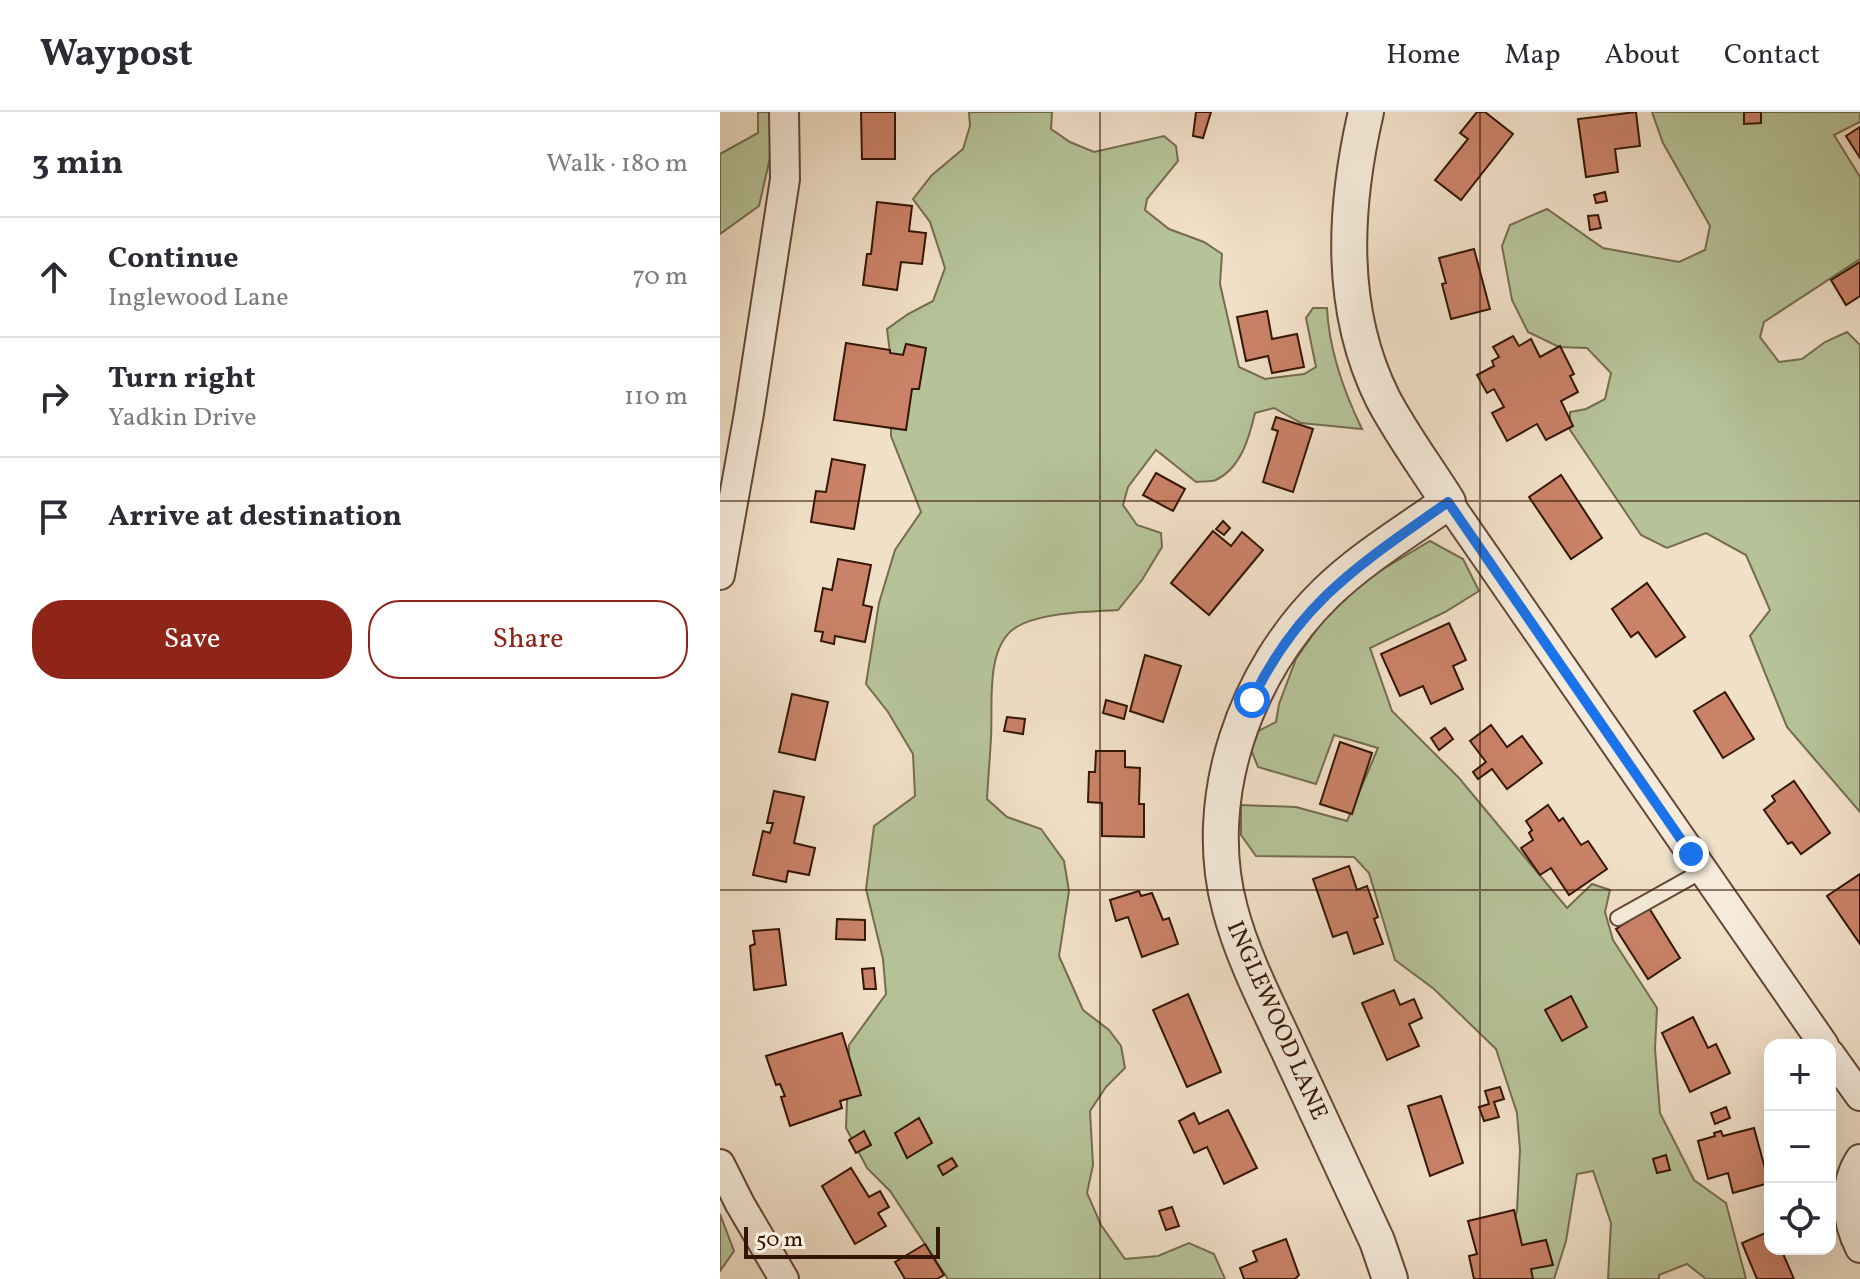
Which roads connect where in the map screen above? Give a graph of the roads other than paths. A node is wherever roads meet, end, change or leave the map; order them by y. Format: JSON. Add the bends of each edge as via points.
{"nodes":[{"id":1,"x":784,"y":112,"type":"edge"},
{"id":2,"x":1366,"y":112,"type":"edge"},
{"id":3,"x":1448,"y":502,"type":"junction"},
{"id":4,"x":720,"y":575,"type":"edge"},
{"id":5,"x":1702,"y":871,"type":"junction"},
{"id":6,"x":1618,"y":918,"type":"dead end"},
{"id":7,"x":1820,"y":1039,"type":"edge"},
{"id":8,"x":1836,"y":1062,"type":"edge"},
{"id":9,"x":1860,"y":1096,"type":"edge"},
{"id":10,"x":1860,"y":1159,"type":"edge"},
{"id":11,"x":720,"y":1164,"type":"edge"},
{"id":12,"x":1860,"y":1248,"type":"edge"},
{"id":13,"x":784,"y":1279,"type":"edge"},
{"id":14,"x":1390,"y":1279,"type":"edge"}],
"edges":[{"from":1,"to":4,"type":"street","via":[[785,179]]},
{"from":2,"to":3,"type":"street","via":[[1348,223],[1359,324],[1382,395]]},
{"from":3,"to":5,"type":"street"},
{"from":3,"to":14,"type":"street","name":"INGLEWOOD LANE","via":[[1352,570],[1284,641],[1239,733],[1223,803],[1222,863],[1237,930]]},
{"from":5,"to":6,"type":"lane"},
{"from":5,"to":7,"type":"street"},
{"from":8,"to":9,"type":"street"},
{"from":10,"to":12,"type":"street","via":[[1847,1197]]},
{"from":11,"to":13,"type":"street"}]}
